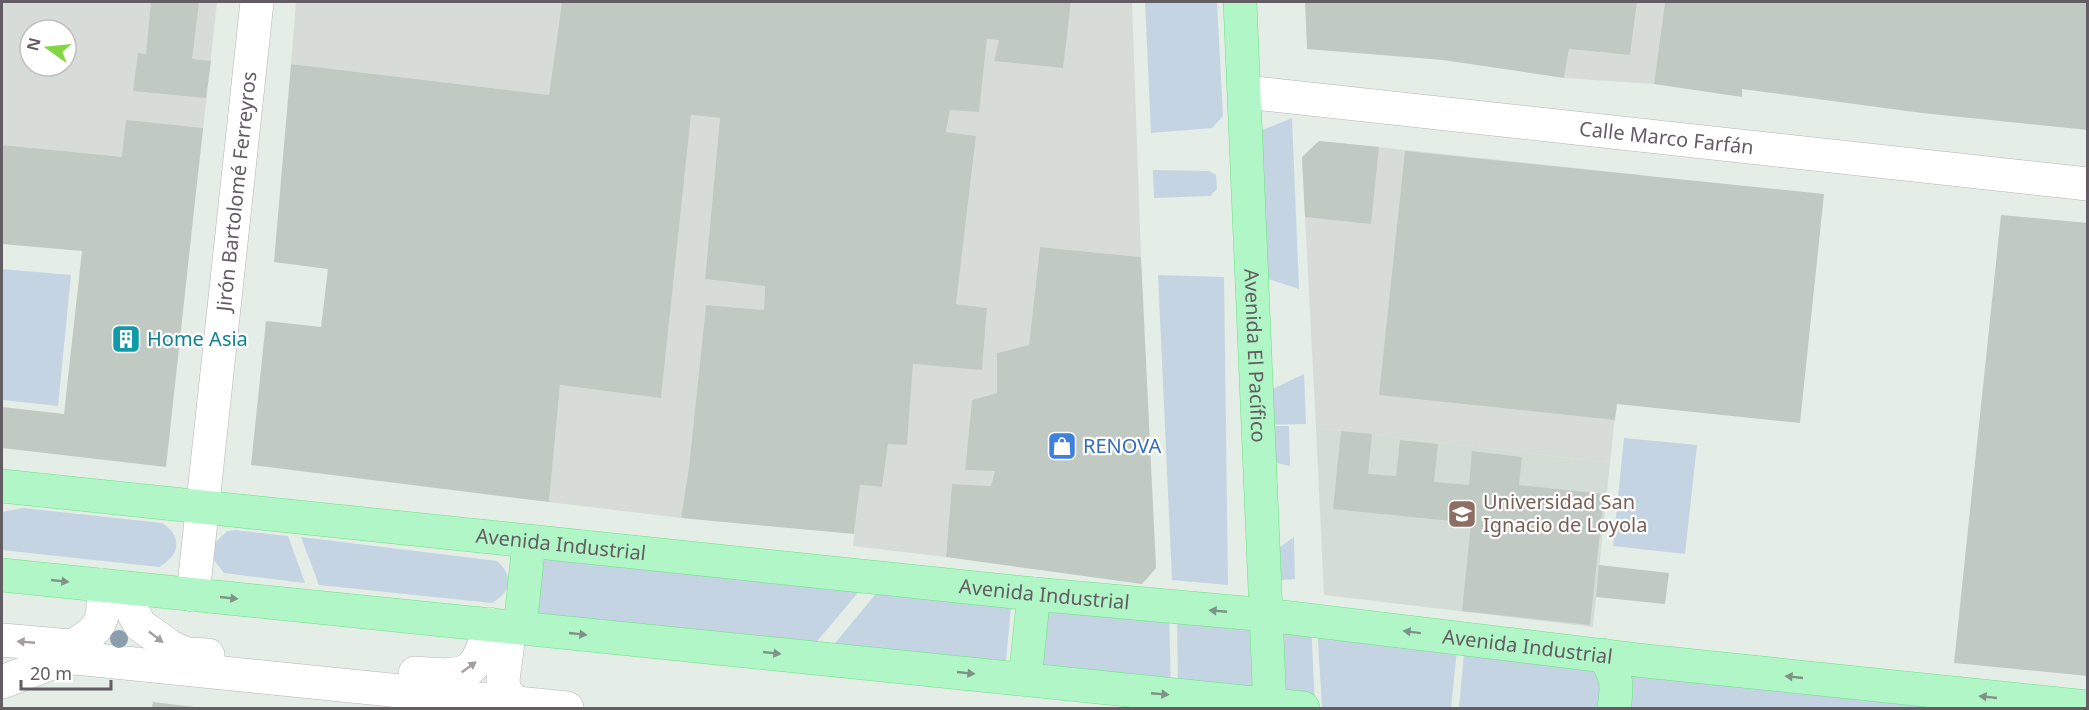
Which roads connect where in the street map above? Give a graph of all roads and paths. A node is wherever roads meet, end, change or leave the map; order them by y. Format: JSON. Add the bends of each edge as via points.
{"nodes":[{"id":1,"x":257,"y":2,"type":"edge"},
{"id":2,"x":1240,"y":2,"type":"edge"},
{"id":3,"x":1246,"y":92,"type":"junction"},
{"id":4,"x":2088,"y":184,"type":"edge"},
{"id":5,"x":2,"y":486,"type":"edge"},
{"id":6,"x":202,"y":507,"type":"junction"},
{"id":7,"x":529,"y":542,"type":"junction"},
{"id":8,"x":2,"y":575,"type":"edge"},
{"id":9,"x":116,"y":587,"type":"junction"},
{"id":10,"x":1034,"y":594,"type":"junction"},
{"id":11,"x":193,"y":595,"type":"junction"},
{"id":12,"x":1267,"y":615,"type":"junction"},
{"id":13,"x":506,"y":626,"type":"junction"},
{"id":14,"x":2,"y":640,"type":"edge"},
{"id":15,"x":1603,"y":655,"type":"junction"},
{"id":16,"x":1646,"y":661,"type":"junction"},
{"id":17,"x":1025,"y":679,"type":"junction"},
{"id":18,"x":2,"y":682,"type":"edge"},
{"id":19,"x":516,"y":702,"type":"junction"},
{"id":20,"x":1270,"y":707,"type":"edge"},
{"id":21,"x":2088,"y":707,"type":"edge"},
{"id":22,"x":565,"y":708,"type":"edge"},
{"id":23,"x":1303,"y":708,"type":"edge"},
{"id":24,"x":1614,"y":708,"type":"edge"},
{"id":25,"x":1624,"y":708,"type":"edge"}],
"edges":[{"from":1,"to":6,"type":"street","name":"Jirón Bartolomé Ferreyros"},
{"from":2,"to":3,"type":"main road","name":"Avenida El Pacífico"},
{"from":3,"to":4,"type":"street","name":"Calle Marco Farfán"},
{"from":3,"to":12,"type":"main road","name":"Avenida El Pacífico"},
{"from":5,"to":6,"type":"main road","name":"Avenida Industrial"},
{"from":6,"to":7,"type":"main road","name":"Avenida Industrial"},
{"from":6,"to":11,"type":"street","name":"Jirón Bartolomé Ferreyros"},
{"from":7,"to":10,"type":"main road","name":"Avenida Industrial"},
{"from":7,"to":13,"type":"main road"},
{"from":8,"to":9,"type":"main road","one_way":true},
{"from":9,"to":11,"type":"main road"},
{"from":9,"to":13,"type":"street","one_way":true,"via":[[140,625],[164,644],[186,654],[450,676],[466,672]]},
{"from":9,"to":14,"type":"street","one_way":true,"via":[[93,633],[71,646]]},
{"from":12,"to":10,"type":"main road","name":"Avenida Industrial","one_way":true},
{"from":10,"to":17,"type":"main road"},
{"from":11,"to":13,"type":"main road","one_way":true},
{"from":15,"to":12,"type":"main road","name":"Avenida Industrial","one_way":true},
{"from":12,"to":20,"type":"main road","name":"Avenida El Pacífico"},
{"from":13,"to":17,"type":"main road","one_way":true},
{"from":13,"to":19,"type":"street","via":[[503,688]]},
{"from":15,"to":16,"type":"main road","name":"Avenida Industrial"},
{"from":15,"to":24,"type":"main road","via":[[1616,678]]},
{"from":21,"to":16,"type":"main road","name":"Avenida Industrial","one_way":true},
{"from":16,"to":25,"type":"main road","via":[[1630,682]]},
{"from":17,"to":20,"type":"main road","one_way":true},
{"from":18,"to":19,"type":"street","via":[[57,661],[76,658]]},
{"from":19,"to":22,"type":"street"},
{"from":20,"to":23,"type":"main road"}]}
